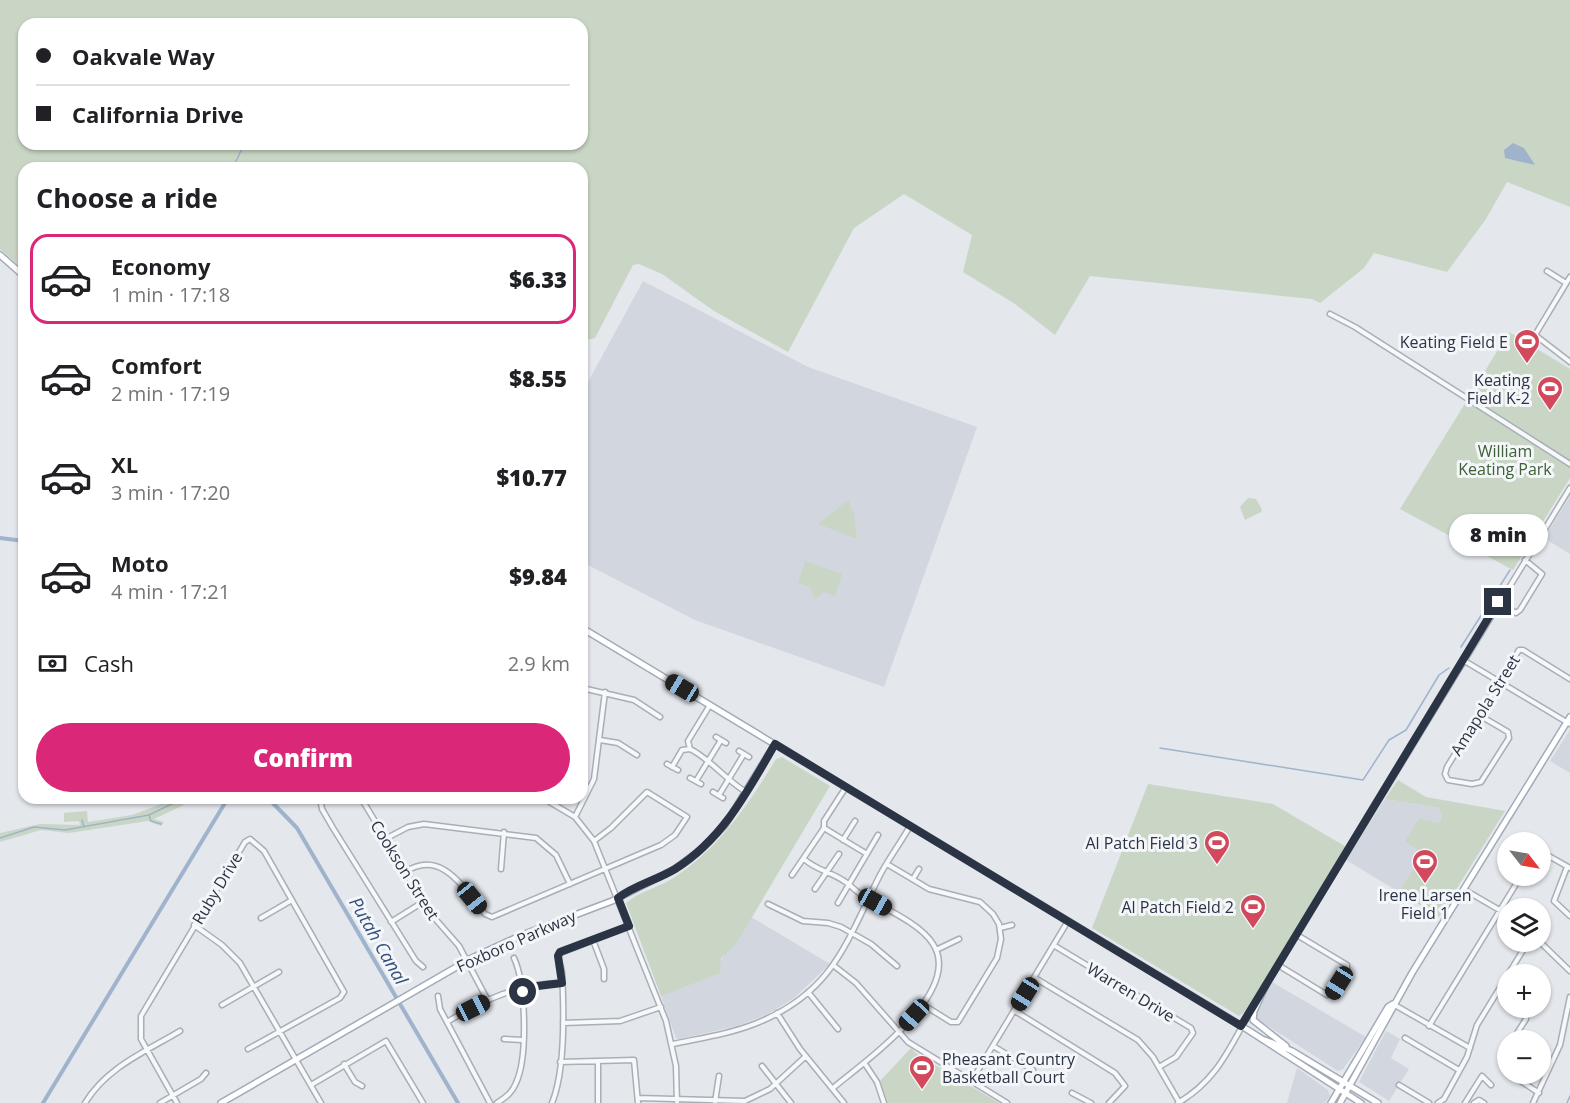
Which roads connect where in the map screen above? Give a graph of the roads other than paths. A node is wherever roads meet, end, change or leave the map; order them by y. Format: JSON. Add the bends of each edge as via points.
{"nodes":[{"id":1,"x":0,"y":255,"type":"edge"},
{"id":2,"x":18,"y":271,"type":"edge"},
{"id":3,"x":1547,"y":271,"type":"dead end"},
{"id":4,"x":1570,"y":277,"type":"edge"},
{"id":5,"x":1566,"y":283,"type":"junction"},
{"id":6,"x":1330,"y":314,"type":"dead end"},
{"id":7,"x":1570,"y":353,"type":"edge"},
{"id":8,"x":1568,"y":361,"type":"edge"},
{"id":9,"x":1570,"y":465,"type":"edge"},
{"id":10,"x":1570,"y":488,"type":"edge"},
{"id":11,"x":1525,"y":560,"type":"junction"},
{"id":12,"x":1498,"y":602,"type":"junction"},
{"id":13,"x":588,"y":632,"type":"edge"},
{"id":14,"x":1463,"y":660,"type":"junction"},
{"id":15,"x":1570,"y":679,"type":"edge"},
{"id":16,"x":1499,"y":681,"type":"junction"},
{"id":17,"x":588,"y":689,"type":"edge"},
{"id":18,"x":605,"y":692,"type":"junction"},
{"id":19,"x":710,"y":705,"type":"junction"},
{"id":20,"x":1479,"y":715,"type":"junction"},
{"id":21,"x":660,"y":717,"type":"dead end"},
{"id":22,"x":1569,"y":721,"type":"edge"},
{"id":23,"x":600,"y":740,"type":"junction"},
{"id":24,"x":726,"y":743,"type":"dead end"},
{"id":25,"x":775,"y":744,"type":"junction"},
{"id":26,"x":690,"y":749,"type":"junction"},
{"id":27,"x":637,"y":755,"type":"dead end"},
{"id":28,"x":749,"y":757,"type":"dead end"},
{"id":29,"x":707,"y":762,"type":"junction"},
{"id":30,"x":667,"y":764,"type":"dead end"},
{"id":31,"x":672,"y":767,"type":"junction"},
{"id":32,"x":678,"y":770,"type":"dead end"},
{"id":33,"x":690,"y":778,"type":"dead end"},
{"id":34,"x":729,"y":778,"type":"junction"},
{"id":35,"x":696,"y":781,"type":"junction"},
{"id":36,"x":701,"y":784,"type":"dead end"},
{"id":37,"x":846,"y":788,"type":"junction"},
{"id":38,"x":588,"y":791,"type":"edge"},
{"id":39,"x":713,"y":792,"type":"dead end"},
{"id":40,"x":747,"y":792,"type":"junction"},
{"id":41,"x":321,"y":804,"type":"edge"},
{"id":42,"x":365,"y":804,"type":"edge"},
{"id":43,"x":553,"y":804,"type":"edge"},
{"id":44,"x":582,"y":804,"type":"edge"},
{"id":45,"x":575,"y":817,"type":"junction"},
{"id":46,"x":855,"y":821,"type":"dead end"},
{"id":47,"x":910,"y":826,"type":"junction"},
{"id":48,"x":824,"y":828,"type":"junction"},
{"id":49,"x":504,"y":832,"type":"junction"},
{"id":50,"x":878,"y":835,"type":"dead end"},
{"id":51,"x":386,"y":839,"type":"junction"},
{"id":52,"x":843,"y":840,"type":"junction"},
{"id":53,"x":594,"y":841,"type":"junction"},
{"id":54,"x":838,"y":854,"type":"dead end"},
{"id":55,"x":867,"y":854,"type":"junction"},
{"id":56,"x":1551,"y":857,"type":"edge"},
{"id":57,"x":804,"y":859,"type":"junction"},
{"id":58,"x":887,"y":864,"type":"junction"},
{"id":59,"x":501,"y":868,"type":"dead end"},
{"id":60,"x":1569,"y":868,"type":"edge"},
{"id":61,"x":606,"y":869,"type":"junction"},
{"id":62,"x":919,"y":869,"type":"dead end"},
{"id":63,"x":405,"y":872,"type":"junction"},
{"id":64,"x":826,"y":872,"type":"junction"},
{"id":65,"x":792,"y":875,"type":"dead end"},
{"id":66,"x":913,"y":879,"type":"junction"},
{"id":67,"x":570,"y":884,"type":"junction"},
{"id":68,"x":849,"y":885,"type":"junction"},
{"id":69,"x":815,"y":890,"type":"dead end"},
{"id":70,"x":1465,"y":890,"type":"junction"},
{"id":71,"x":618,"y":898,"type":"junction"},
{"id":72,"x":869,"y":899,"type":"junction"},
{"id":73,"x":292,"y":900,"type":"junction"},
{"id":74,"x":423,"y":902,"type":"junction"},
{"id":75,"x":838,"y":903,"type":"dead end"},
{"id":76,"x":768,"y":904,"type":"dead end"},
{"id":77,"x":1497,"y":909,"type":"edge"},
{"id":78,"x":1497,"y":916,"type":"edge"},
{"id":79,"x":1570,"y":916,"type":"edge"},
{"id":80,"x":261,"y":918,"type":"dead end"},
{"id":81,"x":1068,"y":921,"type":"junction"},
{"id":82,"x":391,"y":922,"type":"junction"},
{"id":83,"x":194,"y":925,"type":"junction"},
{"id":84,"x":1012,"y":925,"type":"dead end"},
{"id":85,"x":629,"y":926,"type":"junction"},
{"id":86,"x":1000,"y":928,"type":"junction"},
{"id":87,"x":854,"y":934,"type":"junction"},
{"id":88,"x":1297,"y":935,"type":"junction"},
{"id":89,"x":959,"y":939,"type":"dead end"},
{"id":90,"x":593,"y":940,"type":"junction"},
{"id":91,"x":1055,"y":946,"type":"junction"},
{"id":92,"x":936,"y":950,"type":"junction"},
{"id":93,"x":1550,"y":952,"type":"edge"},
{"id":94,"x":514,"y":958,"type":"dead end"},
{"id":95,"x":467,"y":961,"type":"junction"},
{"id":96,"x":833,"y":965,"type":"junction"},
{"id":97,"x":1278,"y":965,"type":"junction"},
{"id":98,"x":897,"y":966,"type":"dead end"},
{"id":99,"x":423,"y":968,"type":"dead end"},
{"id":100,"x":1570,"y":971,"type":"edge"},
{"id":101,"x":279,"y":972,"type":"dead end"},
{"id":102,"x":1035,"y":978,"type":"junction"},
{"id":103,"x":604,"y":979,"type":"dead end"},
{"id":104,"x":562,"y":983,"type":"junction"},
{"id":105,"x":1266,"y":985,"type":"junction"},
{"id":106,"x":253,"y":987,"type":"junction"},
{"id":107,"x":522,"y":988,"type":"junction"},
{"id":108,"x":808,"y":992,"type":"junction"},
{"id":109,"x":438,"y":996,"type":"dead end"},
{"id":110,"x":1497,"y":996,"type":"edge"},
{"id":111,"x":1570,"y":997,"type":"edge"},
{"id":112,"x":488,"y":1001,"type":"junction"},
{"id":113,"x":922,"y":1004,"type":"junction"},
{"id":114,"x":1394,"y":1004,"type":"junction"},
{"id":115,"x":222,"y":1005,"type":"dead end"},
{"id":116,"x":662,"y":1007,"type":"junction"},
{"id":117,"x":1015,"y":1011,"type":"junction"},
{"id":118,"x":777,"y":1013,"type":"junction"},
{"id":119,"x":447,"y":1022,"type":"junction"},
{"id":120,"x":562,"y":1023,"type":"junction"},
{"id":121,"x":1241,"y":1026,"type":"junction"},
{"id":122,"x":1429,"y":1026,"type":"junction"},
{"id":123,"x":838,"y":1029,"type":"dead end"},
{"id":124,"x":180,"y":1031,"type":"dead end"},
{"id":125,"x":898,"y":1032,"type":"junction"},
{"id":126,"x":280,"y":1033,"type":"junction"},
{"id":127,"x":1405,"y":1038,"type":"dead end"},
{"id":128,"x":504,"y":1039,"type":"dead end"},
{"id":129,"x":1263,"y":1039,"type":"junction"},
{"id":130,"x":522,"y":1040,"type":"junction"},
{"id":131,"x":673,"y":1044,"type":"junction"},
{"id":132,"x":993,"y":1046,"type":"junction"},
{"id":133,"x":1470,"y":1048,"type":"junction"},
{"id":134,"x":248,"y":1049,"type":"dead end"},
{"id":135,"x":146,"y":1051,"type":"junction"},
{"id":136,"x":1292,"y":1051,"type":"junction"},
{"id":137,"x":806,"y":1056,"type":"junction"},
{"id":138,"x":296,"y":1059,"type":"junction"},
{"id":139,"x":598,"y":1061,"type":"junction"},
{"id":140,"x":560,"y":1062,"type":"junction"},
{"id":141,"x":344,"y":1064,"type":"junction"},
{"id":142,"x":865,"y":1064,"type":"junction"},
{"id":143,"x":762,"y":1066,"type":"dead end"},
{"id":144,"x":1159,"y":1067,"type":"junction"},
{"id":145,"x":1033,"y":1070,"type":"dead end"},
{"id":146,"x":1459,"y":1070,"type":"junction"},
{"id":147,"x":206,"y":1073,"type":"dead end"},
{"id":148,"x":719,"y":1076,"type":"dead end"},
{"id":149,"x":1345,"y":1081,"type":"junction"},
{"id":150,"x":971,"y":1082,"type":"junction"},
{"id":151,"x":1525,"y":1084,"type":"edge"},
{"id":152,"x":311,"y":1085,"type":"junction"},
{"id":153,"x":774,"y":1085,"type":"junction"},
{"id":154,"x":1351,"y":1085,"type":"junction"},
{"id":155,"x":1399,"y":1085,"type":"dead end"},
{"id":156,"x":1491,"y":1085,"type":"dead end"},
{"id":157,"x":362,"y":1086,"type":"dead end"},
{"id":158,"x":833,"y":1088,"type":"junction"},
{"id":159,"x":1343,"y":1092,"type":"junction"},
{"id":160,"x":1072,"y":1093,"type":"dead end"},
{"id":161,"x":1539,"y":1093,"type":"junction"},
{"id":162,"x":172,"y":1096,"type":"junction"},
{"id":163,"x":638,"y":1100,"type":"edge"},
{"id":164,"x":677,"y":1101,"type":"edge"},
{"id":165,"x":1446,"y":1101,"type":"edge"},
{"id":166,"x":716,"y":1102,"type":"edge"},
{"id":167,"x":85,"y":1103,"type":"edge"},
{"id":168,"x":160,"y":1103,"type":"edge"},
{"id":169,"x":177,"y":1103,"type":"edge"},
{"id":170,"x":221,"y":1103,"type":"edge"},
{"id":171,"x":321,"y":1103,"type":"edge"},
{"id":172,"x":422,"y":1103,"type":"edge"},
{"id":173,"x":490,"y":1103,"type":"edge"},
{"id":174,"x":497,"y":1103,"type":"edge"},
{"id":175,"x":552,"y":1103,"type":"edge"},
{"id":176,"x":598,"y":1103,"type":"edge"},
{"id":177,"x":791,"y":1103,"type":"edge"},
{"id":178,"x":844,"y":1103,"type":"edge"},
{"id":179,"x":884,"y":1103,"type":"edge"},
{"id":180,"x":1007,"y":1103,"type":"edge"},
{"id":181,"x":1091,"y":1103,"type":"edge"},
{"id":182,"x":1109,"y":1103,"type":"edge"},
{"id":183,"x":1179,"y":1103,"type":"edge"},
{"id":184,"x":1331,"y":1103,"type":"edge"},
{"id":185,"x":1340,"y":1103,"type":"edge"},
{"id":186,"x":1361,"y":1103,"type":"edge"},
{"id":187,"x":1378,"y":1103,"type":"edge"},
{"id":188,"x":1429,"y":1103,"type":"edge"},
{"id":189,"x":1438,"y":1103,"type":"edge"},
{"id":190,"x":1465,"y":1103,"type":"edge"},
{"id":191,"x":1474,"y":1103,"type":"edge"},
{"id":192,"x":1484,"y":1103,"type":"edge"},
{"id":193,"x":1533,"y":1103,"type":"edge"}],
"edges":[{"from":1,"to":2,"type":"main road"},
{"from":3,"to":5,"type":"street"},
{"from":4,"to":5,"type":"street"},
{"from":5,"to":8,"type":"street","via":[[1535,335]]},
{"from":6,"to":9,"type":"street"},
{"from":7,"to":8,"type":"street"},
{"from":10,"to":11,"type":"street"},
{"from":11,"to":12,"type":"street"},
{"from":11,"to":12,"type":"street","via":[[1542,573],[1520,610],[1516,613]]},
{"from":12,"to":14,"type":"street"},
{"from":13,"to":19,"type":"main road"},
{"from":14,"to":16,"type":"street"},
{"from":14,"to":88,"type":"street"},
{"from":15,"to":16,"type":"street","name":"Amapola Street","via":[[1520,649]]},
{"from":16,"to":20,"type":"street","name":"Amapola Street"},
{"from":16,"to":22,"type":"street"},
{"from":17,"to":18,"type":"street"},
{"from":18,"to":21,"type":"street","via":[[634,700]]},
{"from":18,"to":23,"type":"street"},
{"from":19,"to":25,"type":"main road"},
{"from":19,"to":26,"type":"street","via":[[688,741]]},
{"from":20,"to":20,"type":"street","name":"Amapola Street","via":[[1508,732],[1509,738],[1481,782],[1449,780],[1445,776],[1447,767]]},
{"from":22,"to":70,"type":"main road"},
{"from":23,"to":27,"type":"street","via":[[623,745]]},
{"from":23,"to":38,"type":"street","via":[[594,779]]},
{"from":24,"to":29,"type":"street","via":[[718,738]]},
{"from":25,"to":37,"type":"main road"},
{"from":25,"to":40,"type":"main road","name":"Foxboro Parkway"},
{"from":26,"to":29,"type":"street"},
{"from":26,"to":31,"type":"street","via":[[682,750]]},
{"from":28,"to":34,"type":"street","via":[[741,752]]},
{"from":29,"to":34,"type":"street"},
{"from":29,"to":35,"type":"street"},
{"from":30,"to":31,"type":"street"},
{"from":31,"to":32,"type":"street"},
{"from":33,"to":35,"type":"street"},
{"from":34,"to":39,"type":"street","via":[[721,796]]},
{"from":34,"to":40,"type":"street"},
{"from":35,"to":36,"type":"street"},
{"from":37,"to":47,"type":"main road"},
{"from":37,"to":48,"type":"street","via":[[824,821]]},
{"from":40,"to":71,"type":"main road","name":"Foxboro Parkway","via":[[725,825],[687,861]]},
{"from":41,"to":82,"type":"street"},
{"from":42,"to":51,"type":"street","name":"Cookson Street"},
{"from":43,"to":45,"type":"street"},
{"from":44,"to":45,"type":"street"},
{"from":45,"to":53,"type":"street"},
{"from":46,"to":52,"type":"street"},
{"from":47,"to":58,"type":"street"},
{"from":47,"to":81,"type":"main road"},
{"from":48,"to":52,"type":"street"},
{"from":48,"to":57,"type":"street"},
{"from":49,"to":51,"type":"street","via":[[424,824],[408,827]]},
{"from":49,"to":59,"type":"street"},
{"from":49,"to":67,"type":"street","via":[[529,835],[546,845],[560,860]]},
{"from":50,"to":55,"type":"street"},
{"from":51,"to":63,"type":"street","name":"Cookson Street"},
{"from":52,"to":55,"type":"street"},
{"from":53,"to":61,"type":"street"},
{"from":53,"to":61,"type":"street","via":[[647,792],[686,815],[669,840]]},
{"from":54,"to":64,"type":"street"},
{"from":55,"to":68,"type":"street"},
{"from":56,"to":60,"type":"street"},
{"from":57,"to":64,"type":"street"},
{"from":57,"to":65,"type":"street"},
{"from":58,"to":66,"type":"street"},
{"from":58,"to":72,"type":"street"},
{"from":60,"to":79,"type":"street","via":[[1554,902]]},
{"from":61,"to":67,"type":"street"},
{"from":61,"to":71,"type":"street"},
{"from":62,"to":66,"type":"street"},
{"from":63,"to":67,"type":"street","via":[[423,864],[441,866],[489,917]]},
{"from":63,"to":74,"type":"street","name":"Cookson Street"},
{"from":64,"to":68,"type":"street"},
{"from":64,"to":69,"type":"street"},
{"from":66,"to":86,"type":"street","via":[[935,891],[980,903],[993,914]]},
{"from":68,"to":72,"type":"street"},
{"from":68,"to":75,"type":"street"},
{"from":70,"to":77,"type":"street"},
{"from":70,"to":114,"type":"main road"},
{"from":71,"to":85,"type":"street"},
{"from":71,"to":95,"type":"main road","name":"Foxboro Parkway"},
{"from":72,"to":87,"type":"street"},
{"from":72,"to":92,"type":"street","via":[[920,931]]},
{"from":73,"to":80,"type":"street"},
{"from":73,"to":83,"type":"street","name":"Ruby Drive","via":[[264,851],[248,839]]},
{"from":73,"to":126,"type":"street","name":"Ruby Drive","via":[[344,992]]},
{"from":74,"to":82,"type":"street"},
{"from":74,"to":95,"type":"street","name":"Cookson Street","via":[[455,939]]},
{"from":76,"to":87,"type":"street","via":[[803,921],[834,924]]},
{"from":78,"to":122,"type":"street"},
{"from":81,"to":91,"type":"street"},
{"from":81,"to":121,"type":"main road"},
{"from":82,"to":99,"type":"street"},
{"from":83,"to":106,"type":"street","via":[[231,952]]},
{"from":83,"to":135,"type":"street","name":"Ruby Drive","via":[[144,1007],[140,1032]]},
{"from":84,"to":86,"type":"street"},
{"from":85,"to":90,"type":"street"},
{"from":85,"to":116,"type":"street"},
{"from":86,"to":113,"type":"street","via":[[997,958],[958,1022],[951,1022]]},
{"from":87,"to":96,"type":"street"},
{"from":87,"to":98,"type":"street"},
{"from":88,"to":97,"type":"street"},
{"from":88,"to":97,"type":"street","via":[[1347,967],[1332,994],[1327,995]]},
{"from":89,"to":92,"type":"street"},
{"from":90,"to":103,"type":"street"},
{"from":90,"to":104,"type":"street","via":[[559,953]]},
{"from":91,"to":102,"type":"street"},
{"from":91,"to":144,"type":"street","name":"Warren Drive","via":[[1191,1028],[1192,1034],[1182,1052]]},
{"from":92,"to":113,"type":"street","via":[[939,972]]},
{"from":93,"to":100,"type":"street"},
{"from":94,"to":107,"type":"street"},
{"from":95,"to":112,"type":"street","name":"Cookson Street"},
{"from":95,"to":138,"type":"main road","name":"Foxboro Parkway"},
{"from":96,"to":108,"type":"street"},
{"from":96,"to":125,"type":"street","via":[[855,983]]},
{"from":97,"to":105,"type":"street"},
{"from":101,"to":106,"type":"street"},
{"from":102,"to":117,"type":"street"},
{"from":102,"to":144,"type":"street","via":[[1138,1040]]},
{"from":104,"to":107,"type":"street"},
{"from":104,"to":120,"type":"street"},
{"from":105,"to":121,"type":"street"},
{"from":105,"to":136,"type":"main road","via":[[1253,1020]]},
{"from":106,"to":115,"type":"street"},
{"from":106,"to":126,"type":"street"},
{"from":107,"to":112,"type":"street"},
{"from":107,"to":130,"type":"street"},
{"from":108,"to":118,"type":"street"},
{"from":108,"to":123,"type":"street"},
{"from":109,"to":119,"type":"street"},
{"from":110,"to":133,"type":"street","via":[[1477,1025]]},
{"from":111,"to":161,"type":"street","via":[[1560,1045]]},
{"from":112,"to":119,"type":"street"},
{"from":113,"to":125,"type":"street"},
{"from":114,"to":122,"type":"street"},
{"from":114,"to":149,"type":"main road","via":[[1388,1007]]},
{"from":114,"to":154,"type":"main road"},
{"from":116,"to":120,"type":"street","via":[[620,1021]]},
{"from":116,"to":131,"type":"street"},
{"from":117,"to":132,"type":"street"},
{"from":117,"to":182,"type":"street","via":[[1115,1073],[1125,1086]]},
{"from":118,"to":131,"type":"street","via":[[736,1030]]},
{"from":118,"to":137,"type":"street"},
{"from":119,"to":173,"type":"street"},
{"from":120,"to":140,"type":"street"},
{"from":121,"to":129,"type":"main road"},
{"from":121,"to":183,"type":"street","via":[[1215,1073]]},
{"from":122,"to":133,"type":"street"},
{"from":124,"to":135,"type":"street"},
{"from":125,"to":142,"type":"street"},
{"from":125,"to":150,"type":"street","via":[[917,1050]]},
{"from":126,"to":134,"type":"street"},
{"from":126,"to":138,"type":"street"},
{"from":127,"to":146,"type":"street"},
{"from":128,"to":130,"type":"street"},
{"from":129,"to":136,"type":"main road"},
{"from":129,"to":159,"type":"main road"},
{"from":130,"to":174,"type":"street","via":[[518,1078],[509,1095]]},
{"from":131,"to":164,"type":"street"},
{"from":132,"to":145,"type":"street"},
{"from":132,"to":150,"type":"street"},
{"from":133,"to":146,"type":"street"},
{"from":135,"to":162,"type":"street","name":"Ruby Drive"},
{"from":135,"to":167,"type":"street","via":[[105,1076]]},
{"from":136,"to":149,"type":"main road"},
{"from":137,"to":153,"type":"street"},
{"from":137,"to":158,"type":"street"},
{"from":138,"to":152,"type":"street"},
{"from":138,"to":170,"type":"main road","name":"Foxboro Parkway"},
{"from":139,"to":140,"type":"street"},
{"from":139,"to":163,"type":"street","via":[[634,1060]]},
{"from":139,"to":176,"type":"street"},
{"from":140,"to":175,"type":"street"},
{"from":141,"to":152,"type":"street"},
{"from":141,"to":157,"type":"street"},
{"from":141,"to":172,"type":"street","via":[[386,1041]]},
{"from":142,"to":158,"type":"street"},
{"from":142,"to":179,"type":"street"},
{"from":143,"to":153,"type":"street"},
{"from":144,"to":183,"type":"street"},
{"from":146,"to":165,"type":"street"},
{"from":147,"to":162,"type":"street"},
{"from":148,"to":166,"type":"street"},
{"from":149,"to":154,"type":"main road"},
{"from":149,"to":159,"type":"main road"},
{"from":150,"to":180,"type":"street"},
{"from":151,"to":161,"type":"street"},
{"from":152,"to":171,"type":"street"},
{"from":153,"to":166,"type":"street","via":[[752,1099]]},
{"from":153,"to":177,"type":"street"},
{"from":154,"to":159,"type":"main road"},
{"from":154,"to":187,"type":"main road"},
{"from":155,"to":188,"type":"street"},
{"from":156,"to":190,"type":"street","via":[[1482,1076]]},
{"from":158,"to":178,"type":"street"},
{"from":159,"to":184,"type":"main road"},
{"from":159,"to":185,"type":"main road"},
{"from":159,"to":186,"type":"main road"},
{"from":160,"to":181,"type":"street"},
{"from":161,"to":193,"type":"street"},
{"from":162,"to":168,"type":"street"},
{"from":162,"to":169,"type":"street","name":"Ruby Drive"},
{"from":163,"to":164,"type":"street"},
{"from":164,"to":166,"type":"street"},
{"from":165,"to":189,"type":"street"},
{"from":191,"to":192,"type":"street"}]}
